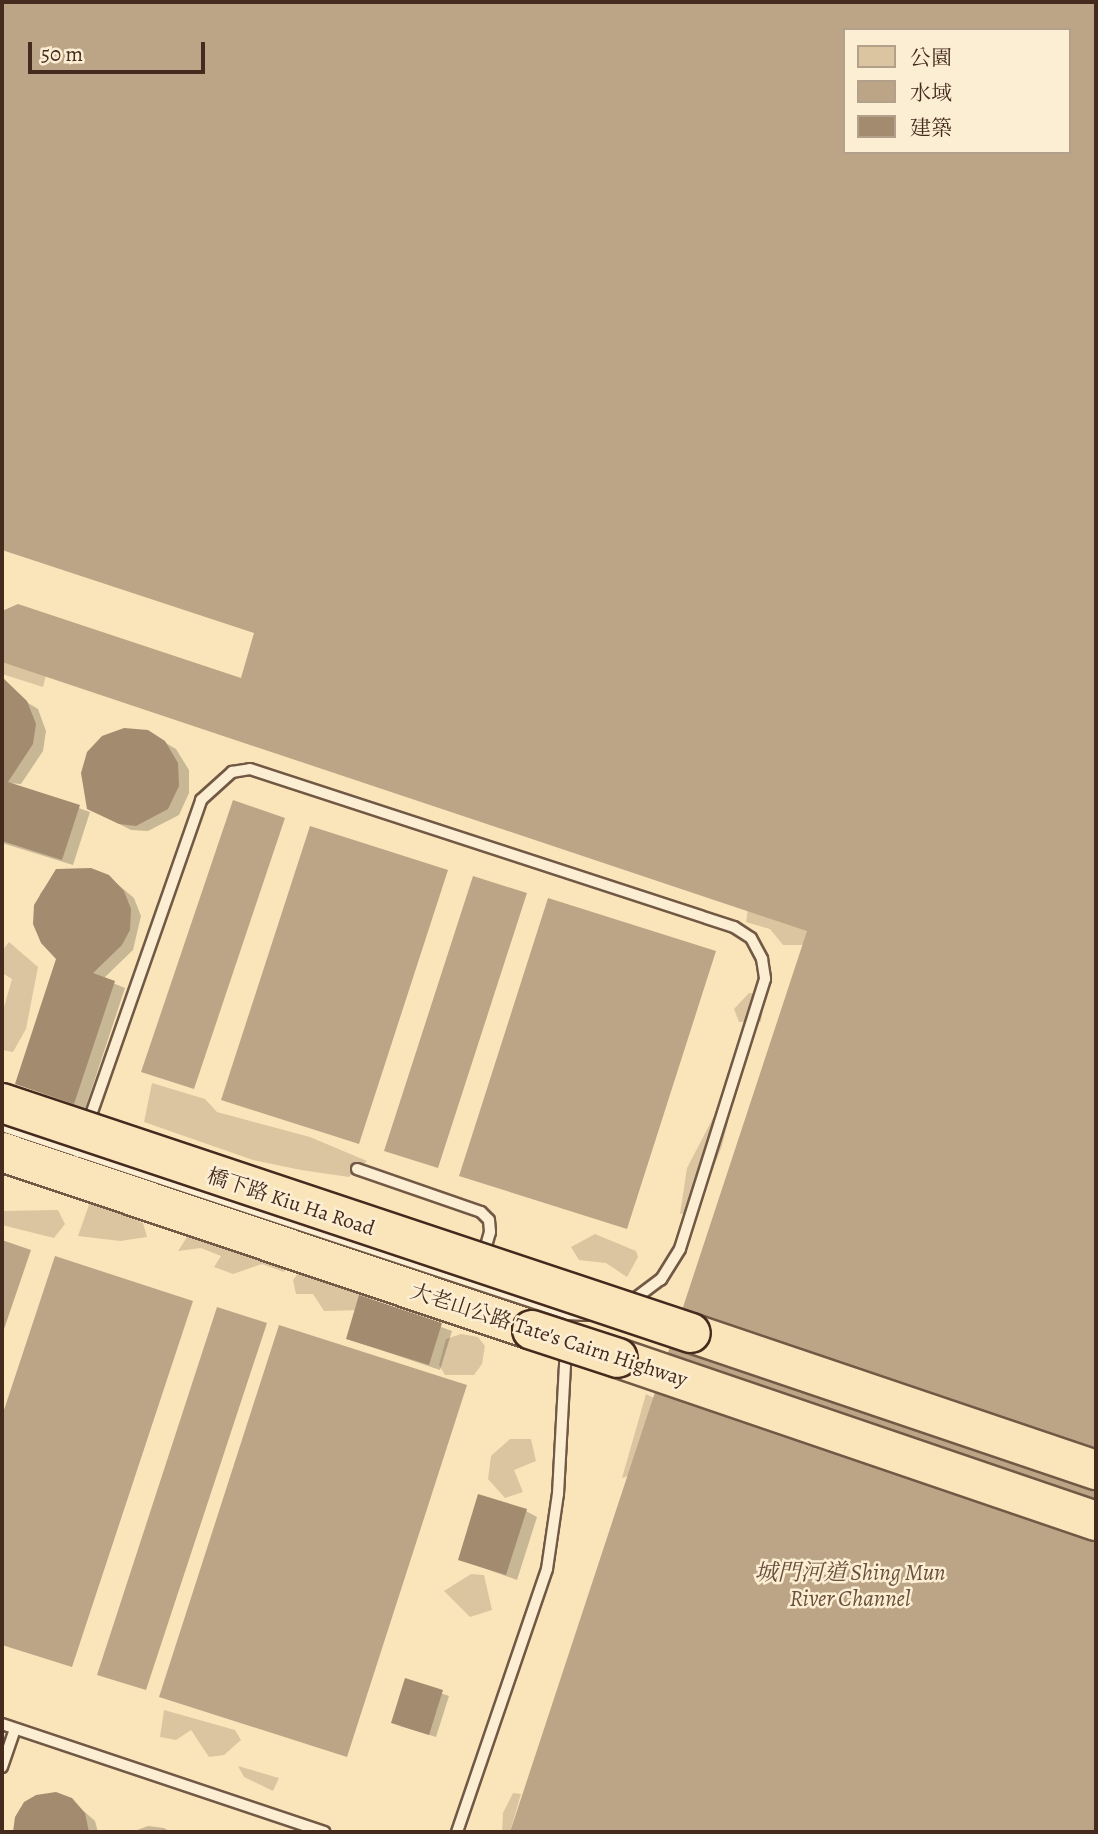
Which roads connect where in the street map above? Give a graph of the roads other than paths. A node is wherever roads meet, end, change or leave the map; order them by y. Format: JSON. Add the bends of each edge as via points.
{"nodes":[{"id":1,"x":2,"y":1103,"type":"edge"},
{"id":2,"x":2,"y":1126,"type":"edge"},
{"id":3,"x":2,"y":1152,"type":"edge"},
{"id":4,"x":78,"y":1152,"type":"junction"},
{"id":5,"x":357,"y":1169,"type":"dead end"},
{"id":6,"x":475,"y":1283,"type":"junction"},
{"id":7,"x":568,"y":1314,"type":"junction"},
{"id":8,"x":1090,"y":1467,"type":"edge"},
{"id":9,"x":1015,"y":1493,"type":"junction"},
{"id":10,"x":1096,"y":1521,"type":"edge"},
{"id":11,"x":1096,"y":1546,"type":"edge"},
{"id":12,"x":2,"y":1724,"type":"edge"},
{"id":13,"x":15,"y":1729,"type":"junction"},
{"id":14,"x":2,"y":1767,"type":"edge"},
{"id":15,"x":324,"y":1832,"type":"edge"},
{"id":16,"x":457,"y":1832,"type":"edge"}],
"edges":[{"from":1,"to":8,"type":"highway","bridge":true},
{"from":2,"to":4,"type":"lane","name":"橋下路 Kiu Ha Road"},
{"from":3,"to":9,"type":"highway","name":"大老山公路 Tate's Cairn Highway","bridge":true},
{"from":4,"to":6,"type":"lane","name":"橋下路 Kiu Ha Road"},
{"from":4,"to":7,"type":"lane","via":[[201,800],[232,772],[250,769],[734,927],[751,938],[762,959],[765,979],[680,1249],[661,1279],[636,1301],[590,1315]]},
{"from":5,"to":6,"type":"lane","via":[[481,1212],[489,1220],[490,1232]]},
{"from":6,"to":7,"type":"lane","name":"橋下路 Kiu Ha Road"},
{"from":7,"to":16,"type":"lane","via":[[558,1494],[547,1569]]},
{"from":9,"to":10,"type":"highway","name":"大老山公路 Tate's Cairn Highway"},
{"from":9,"to":11,"type":"highway"},
{"from":12,"to":13,"type":"lane"},
{"from":13,"to":14,"type":"lane"},
{"from":13,"to":15,"type":"lane"}]}
